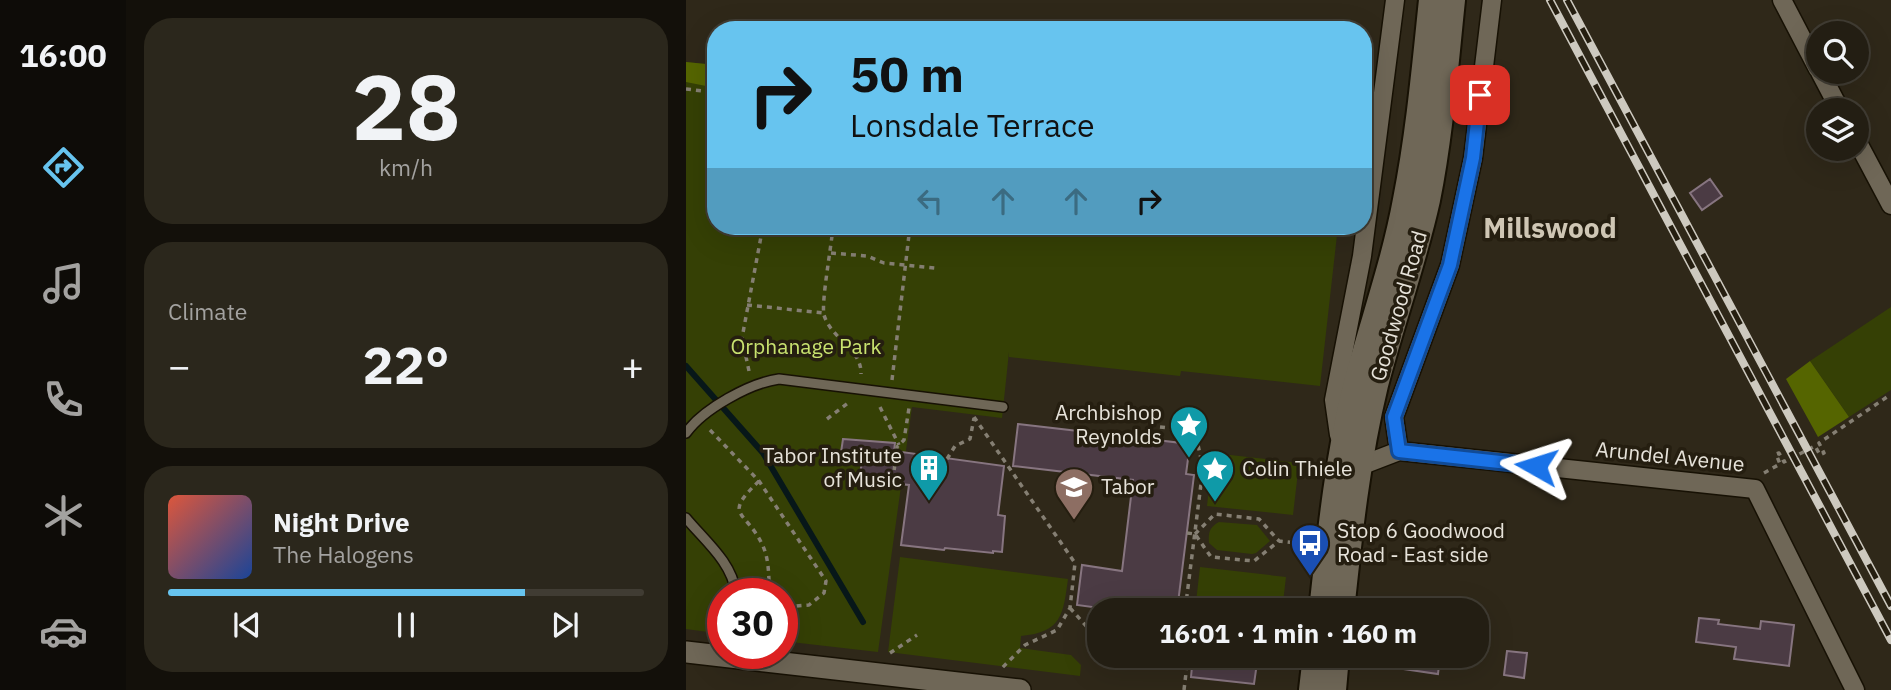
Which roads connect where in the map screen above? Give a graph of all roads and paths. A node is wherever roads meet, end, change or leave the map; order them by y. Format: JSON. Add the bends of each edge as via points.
{"nodes":[{"id":1,"x":1395,"y":0,"type":"edge"},
{"id":2,"x":1431,"y":0,"type":"edge"},
{"id":3,"x":1453,"y":0,"type":"edge"},
{"id":4,"x":1492,"y":0,"type":"edge"},
{"id":5,"x":1782,"y":0,"type":"edge"},
{"id":6,"x":1806,"y":45,"type":"edge"},
{"id":7,"x":686,"y":89,"type":"edge"},
{"id":8,"x":707,"y":92,"type":"edge"},
{"id":9,"x":1868,"y":161,"type":"edge"},
{"id":10,"x":1372,"y":178,"type":"edge"},
{"id":11,"x":1891,"y":205,"type":"edge"},
{"id":12,"x":761,"y":235,"type":"edge"},
{"id":13,"x":832,"y":235,"type":"edge"},
{"id":14,"x":909,"y":235,"type":"edge"},
{"id":15,"x":1365,"y":235,"type":"edge"},
{"id":16,"x":831,"y":253,"type":"junction"},
{"id":17,"x":1362,"y":256,"type":"junction"},
{"id":18,"x":906,"y":265,"type":"junction"},
{"id":19,"x":935,"y":268,"type":"dead end"},
{"id":20,"x":1385,"y":276,"type":"junction"},
{"id":21,"x":747,"y":305,"type":"junction"},
{"id":22,"x":824,"y":313,"type":"junction"},
{"id":23,"x":754,"y":385,"type":"junction"},
{"id":24,"x":860,"y":390,"type":"junction"},
{"id":25,"x":890,"y":393,"type":"junction"},
{"id":26,"x":1890,"y":395,"type":"edge"},
{"id":27,"x":911,"y":396,"type":"junction"},
{"id":28,"x":858,"y":404,"type":"junction"},
{"id":29,"x":975,"y":404,"type":"junction"},
{"id":30,"x":1003,"y":407,"type":"dead end"},
{"id":31,"x":974,"y":418,"type":"junction"},
{"id":32,"x":827,"y":419,"type":"dead end"},
{"id":33,"x":699,"y":421,"type":"junction"},
{"id":34,"x":1160,"y":427,"type":"dead end"},
{"id":35,"x":686,"y":433,"type":"edge"},
{"id":36,"x":900,"y":445,"type":"junction"},
{"id":37,"x":1399,"y":451,"type":"junction"},
{"id":38,"x":947,"y":459,"type":"dead end"},
{"id":39,"x":1351,"y":461,"type":"junction"},
{"id":40,"x":893,"y":480,"type":"dead end"},
{"id":41,"x":760,"y":481,"type":"junction"},
{"id":42,"x":1755,"y":489,"type":"junction"},
{"id":43,"x":686,"y":518,"type":"edge"},
{"id":44,"x":1187,"y":533,"type":"dead end"},
{"id":45,"x":1195,"y":534,"type":"junction"},
{"id":46,"x":1279,"y":541,"type":"junction"},
{"id":47,"x":1307,"y":544,"type":"dead end"},
{"id":48,"x":732,"y":578,"type":"edge"},
{"id":49,"x":770,"y":578,"type":"edge"},
{"id":50,"x":1187,"y":598,"type":"edge"},
{"id":51,"x":1322,"y":598,"type":"edge"},
{"id":52,"x":1343,"y":598,"type":"edge"},
{"id":53,"x":798,"y":606,"type":"edge"},
{"id":54,"x":1070,"y":608,"type":"junction"},
{"id":55,"x":1087,"y":627,"type":"edge"},
{"id":56,"x":917,"y":635,"type":"dead end"},
{"id":57,"x":686,"y":652,"type":"edge"},
{"id":58,"x":707,"y":653,"type":"edge"},
{"id":59,"x":886,"y":656,"type":"dead end"},
{"id":60,"x":798,"y":664,"type":"edge"},
{"id":61,"x":1187,"y":668,"type":"edge"},
{"id":62,"x":1314,"y":668,"type":"edge"},
{"id":63,"x":1336,"y":668,"type":"edge"},
{"id":64,"x":998,"y":688,"type":"junction"},
{"id":65,"x":1020,"y":690,"type":"edge"},
{"id":66,"x":1184,"y":690,"type":"edge"},
{"id":67,"x":1311,"y":690,"type":"edge"},
{"id":68,"x":1334,"y":690,"type":"edge"},
{"id":69,"x":1854,"y":690,"type":"edge"}],
"edges":[{"from":1,"to":10,"type":"street"},
{"from":2,"to":20,"type":"main road","name":"Goodwood Road","via":[[1413,158]]},
{"from":3,"to":39,"type":"main road","name":"Goodwood Road","via":[[1428,199]]},
{"from":4,"to":37,"type":"street","via":[[1473,158],[1450,265],[1394,417]]},
{"from":5,"to":6,"type":"street"},
{"from":7,"to":8,"type":"path"},
{"from":9,"to":11,"type":"street"},
{"from":12,"to":21,"type":"path"},
{"from":13,"to":16,"type":"path"},
{"from":14,"to":18,"type":"path"},
{"from":15,"to":17,"type":"street"},
{"from":16,"to":18,"type":"path"},
{"from":16,"to":22,"type":"path"},
{"from":17,"to":20,"type":"street","via":[[1370,272]]},
{"from":17,"to":39,"type":"street","via":[[1335,400]]},
{"from":18,"to":19,"type":"path"},
{"from":18,"to":25,"type":"path"},
{"from":20,"to":39,"type":"main road","name":"Goodwood Road","via":[[1352,397]]},
{"from":21,"to":22,"type":"path"},
{"from":21,"to":23,"type":"path","via":[[742,338]]},
{"from":22,"to":24,"type":"path","via":[[835,336],[857,356],[862,370]]},
{"from":23,"to":24,"type":"lane","via":[[779,379]]},
{"from":23,"to":33,"type":"lane"},
{"from":24,"to":25,"type":"lane"},
{"from":24,"to":28,"type":"path"},
{"from":25,"to":27,"type":"lane"},
{"from":26,"to":42,"type":"path","via":[[1819,443],[1824,453],[1820,455],[1815,446],[1784,462],[1776,454],[1780,464],[1758,476]]},
{"from":27,"to":29,"type":"lane"},
{"from":27,"to":36,"type":"path"},
{"from":28,"to":32,"type":"path","via":[[848,403]]},
{"from":28,"to":36,"type":"path","via":[[881,407]]},
{"from":29,"to":30,"type":"lane"},
{"from":29,"to":31,"type":"path"},
{"from":31,"to":38,"type":"path","via":[[970,439],[955,446]]},
{"from":31,"to":54,"type":"path","via":[[1075,563]]},
{"from":33,"to":35,"type":"lane"},
{"from":33,"to":41,"type":"path"},
{"from":34,"to":45,"type":"path","via":[[1195,431],[1203,468]]},
{"from":36,"to":40,"type":"path"},
{"from":37,"to":39,"type":"street","name":"Arundel Avenue"},
{"from":37,"to":42,"type":"street","name":"Arundel Avenue"},
{"from":39,"to":51,"type":"main road","name":"Goodwood Road","via":[[1331,519]]},
{"from":39,"to":52,"type":"main road","name":"Goodwood Road"},
{"from":41,"to":49,"type":"path","via":[[744,496],[739,512],[762,543]]},
{"from":41,"to":53,"type":"path","via":[[826,581],[824,593],[809,605]]},
{"from":42,"to":69,"type":"street","name":"Arundel Avenue"},
{"from":43,"to":48,"type":"lane"},
{"from":44,"to":45,"type":"path"},
{"from":45,"to":46,"type":"path","via":[[1215,513],[1259,519]]},
{"from":45,"to":46,"type":"path","via":[[1211,557],[1254,561]]},
{"from":45,"to":50,"type":"path"},
{"from":46,"to":47,"type":"path"},
{"from":54,"to":55,"type":"path"},
{"from":54,"to":64,"type":"path","via":[[1057,630],[1026,645],[1002,667]]},
{"from":56,"to":59,"type":"path"},
{"from":57,"to":58,"type":"street"},
{"from":60,"to":64,"type":"street"},
{"from":61,"to":66,"type":"path"},
{"from":62,"to":67,"type":"main road"},
{"from":63,"to":68,"type":"main road"},
{"from":64,"to":65,"type":"street"}]}
